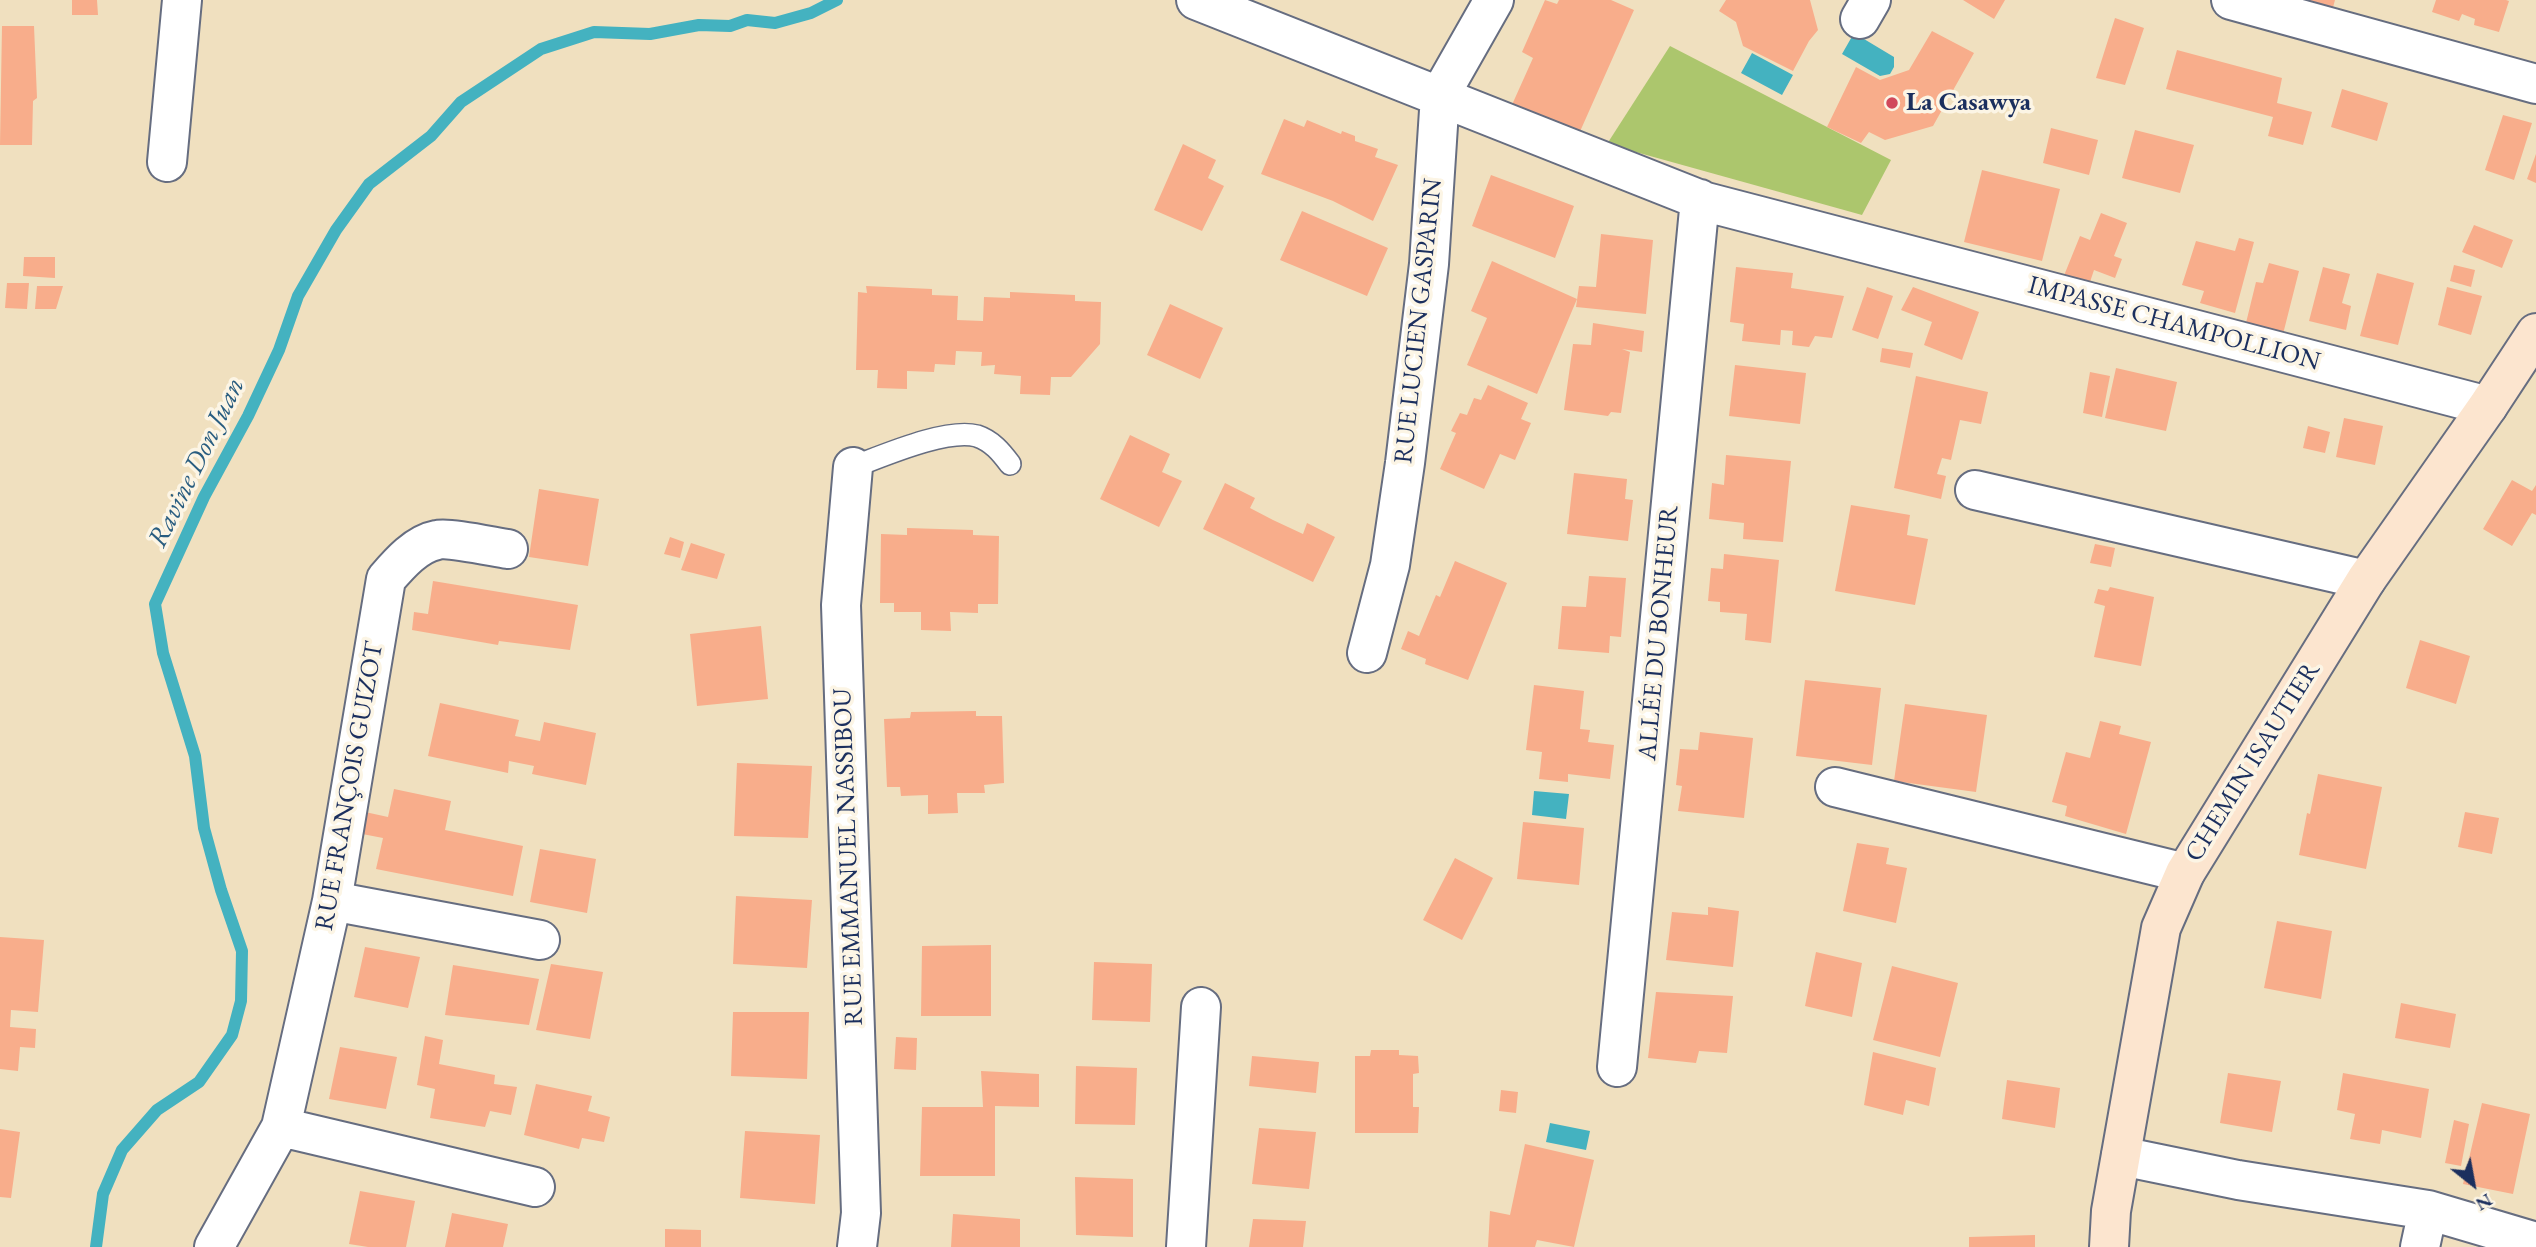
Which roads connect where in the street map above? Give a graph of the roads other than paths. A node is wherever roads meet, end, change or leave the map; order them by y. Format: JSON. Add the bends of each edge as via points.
{"nodes":[{"id":1,"x":182,"y":0,"type":"edge"},
{"id":2,"x":1196,"y":0,"type":"edge"},
{"id":3,"x":1494,"y":0,"type":"edge"},
{"id":4,"x":2231,"y":0,"type":"edge"},
{"id":5,"x":2536,"y":84,"type":"edge"},
{"id":6,"x":1440,"y":95,"type":"junction"},
{"id":7,"x":167,"y":162,"type":"dead end"},
{"id":8,"x":1700,"y":199,"type":"junction"},
{"id":9,"x":2536,"y":333,"type":"edge"},
{"id":10,"x":2488,"y":406,"type":"junction"},
{"id":11,"x":1010,"y":464,"type":"dead end"},
{"id":12,"x":853,"y":467,"type":"joint"},
{"id":13,"x":1975,"y":490,"type":"dead end"},
{"id":14,"x":508,"y":549,"type":"dead end"},
{"id":15,"x":2365,"y":580,"type":"junction"},
{"id":16,"x":1367,"y":653,"type":"dead end"},
{"id":17,"x":1835,"y":787,"type":"dead end"},
{"id":18,"x":2185,"y":873,"type":"junction"},
{"id":19,"x":332,"y":901,"type":"junction"},
{"id":20,"x":540,"y":940,"type":"dead end"},
{"id":21,"x":1201,"y":1007,"type":"dead end"},
{"id":22,"x":1618,"y":1067,"type":"dead end"},
{"id":23,"x":281,"y":1127,"type":"junction"},
{"id":24,"x":2120,"y":1156,"type":"junction"},
{"id":25,"x":535,"y":1187,"type":"dead end"},
{"id":26,"x":2428,"y":1210,"type":"junction"},
{"id":27,"x":2536,"y":1242,"type":"edge"},
{"id":28,"x":214,"y":1247,"type":"edge"},
{"id":29,"x":857,"y":1247,"type":"edge"},
{"id":30,"x":1186,"y":1247,"type":"edge"},
{"id":31,"x":2109,"y":1247,"type":"edge"},
{"id":32,"x":2420,"y":1247,"type":"edge"}],
"edges":[{"from":1,"to":7,"type":"street"},
{"from":2,"to":6,"type":"street"},
{"from":3,"to":6,"type":"street","name":"RUE LUCIEN GASPARIN"},
{"from":4,"to":5,"type":"street"},
{"from":6,"to":8,"type":"street"},
{"from":6,"to":16,"type":"street","name":"RUE LUCIEN GASPARIN","via":[[1429,264],[1406,450],[1390,565]]},
{"from":8,"to":10,"type":"street","name":"IMPASSE CHAMPOLLION"},
{"from":8,"to":22,"type":"street","name":"ALLÉE DU BONHEUR"},
{"from":9,"to":10,"type":"main road","name":"CHEMIN ISAUTIER"},
{"from":10,"to":15,"type":"main road","name":"CHEMIN ISAUTIER"},
{"from":11,"to":12,"type":"lane","via":[[997,447],[976,436],[941,437]]},
{"from":12,"to":29,"type":"street","name":"RUE EMMANUEL NASSIBOU","via":[[841,605],[861,1213]]},
{"from":13,"to":15,"type":"street"},
{"from":14,"to":19,"type":"street","name":"RUE FRANÇOIS GUIZOT","via":[[438,539],[399,563],[386,579]]},
{"from":15,"to":18,"type":"main road","name":"CHEMIN ISAUTIER"},
{"from":17,"to":18,"type":"street"},
{"from":18,"to":24,"type":"main road","name":"CHEMIN ISAUTIER","via":[[2161,928]]},
{"from":19,"to":20,"type":"street"},
{"from":19,"to":23,"type":"street","name":"RUE FRANÇOIS GUIZOT"},
{"from":21,"to":30,"type":"street"},
{"from":23,"to":25,"type":"street"},
{"from":23,"to":28,"type":"street","name":"RUE FRANÇOIS GUIZOT"},
{"from":24,"to":26,"type":"street"},
{"from":24,"to":31,"type":"main road","name":"CHEMIN ISAUTIER"},
{"from":26,"to":27,"type":"street"},
{"from":26,"to":32,"type":"street"}]}
